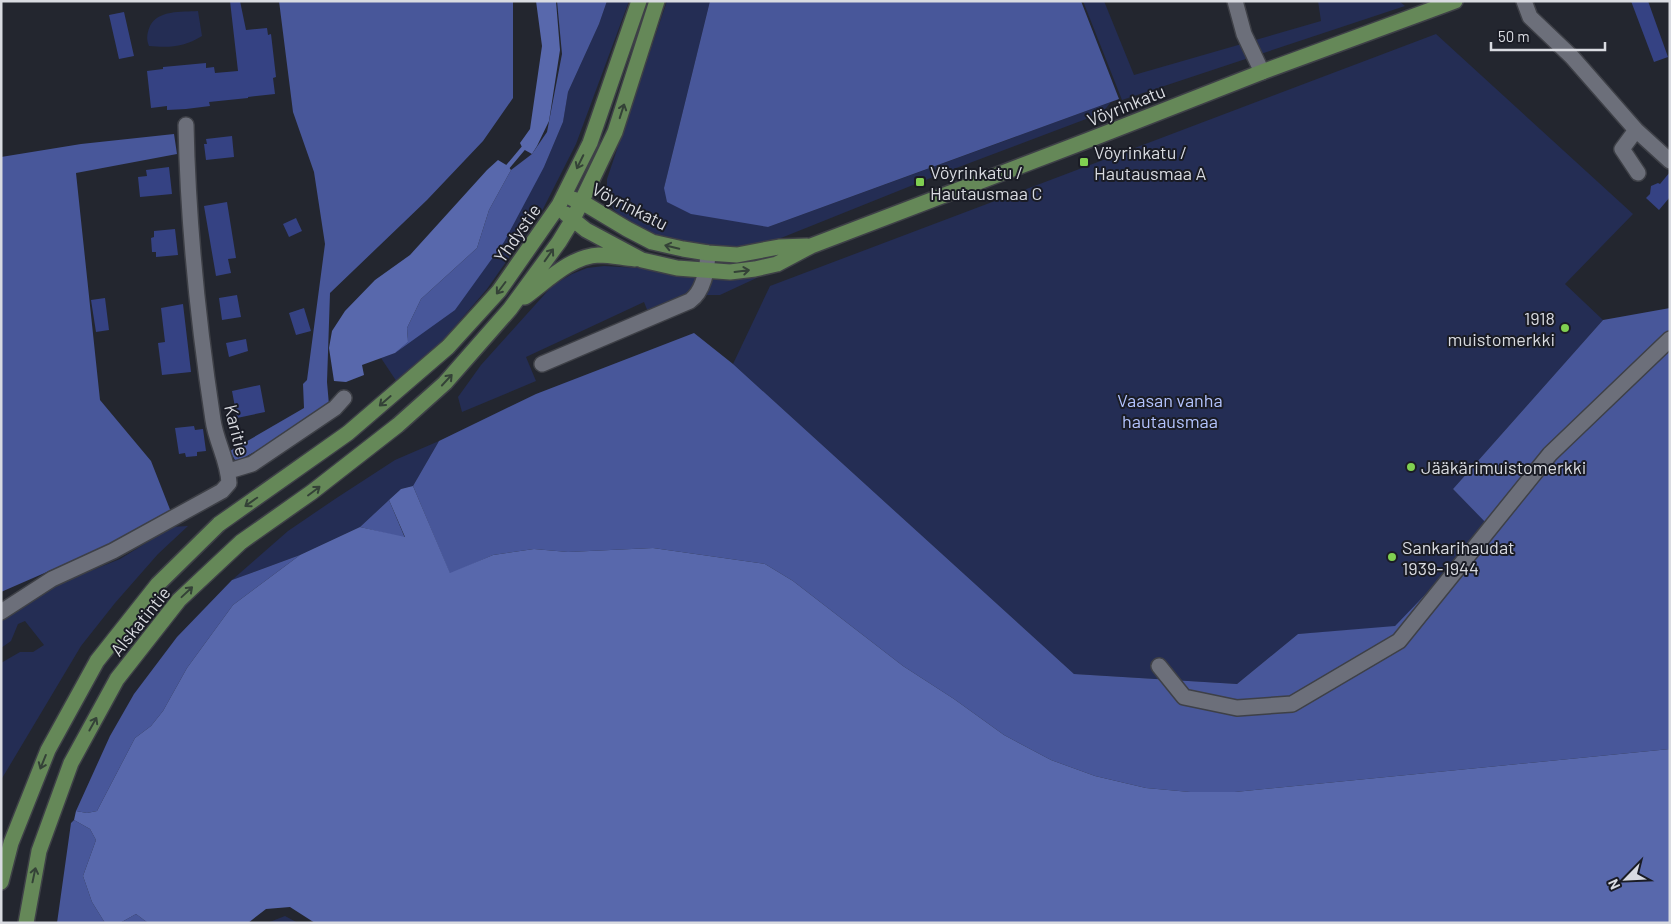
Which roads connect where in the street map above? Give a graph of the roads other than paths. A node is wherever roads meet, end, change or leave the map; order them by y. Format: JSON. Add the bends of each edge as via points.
{"nodes":[{"id":1,"x":639,"y":1,"type":"edge"},
{"id":2,"x":657,"y":1,"type":"edge"},
{"id":3,"x":1235,"y":1,"type":"edge"},
{"id":4,"x":1455,"y":1,"type":"edge"},
{"id":5,"x":1524,"y":1,"type":"edge"},
{"id":6,"x":1262,"y":72,"type":"junction"},
{"id":7,"x":186,"y":125,"type":"dead end"},
{"id":8,"x":1636,"y":130,"type":"junction"},
{"id":9,"x":1670,"y":161,"type":"edge"},
{"id":10,"x":1638,"y":173,"type":"dead end"},
{"id":11,"x":582,"y":202,"type":"junction"},
{"id":12,"x":559,"y":205,"type":"junction"},
{"id":13,"x":573,"y":219,"type":"junction"},
{"id":14,"x":811,"y":246,"type":"junction"},
{"id":15,"x":708,"y":254,"type":"junction"},
{"id":16,"x":642,"y":260,"type":"junction"},
{"id":17,"x":707,"y":271,"type":"junction"},
{"id":18,"x":510,"y":309,"type":"junction"},
{"id":19,"x":1670,"y":339,"type":"edge"},
{"id":20,"x":542,"y":364,"type":"dead end"},
{"id":21,"x":344,"y":398,"type":"dead end"},
{"id":22,"x":348,"y":433,"type":"joint"},
{"id":23,"x":228,"y":471,"type":"junction"},
{"id":24,"x":1,"y":612,"type":"edge"},
{"id":25,"x":1159,"y":666,"type":"dead end"},
{"id":26,"x":1,"y":882,"type":"edge"},
{"id":27,"x":26,"y":923,"type":"edge"}],
"edges":[{"from":1,"to":12,"type":"main road","name":"Yhdystie","one_way":true,"via":[[590,143]]},
{"from":11,"to":2,"type":"main road","one_way":true,"via":[[615,132]]},
{"from":3,"to":6,"type":"street","via":[[1244,34]]},
{"from":4,"to":6,"type":"main road","name":"Vöyrinkatu"},
{"from":5,"to":8,"type":"street","via":[[1530,17],[1572,57]]},
{"from":6,"to":14,"type":"main road","name":"Vöyrinkatu"},
{"from":7,"to":23,"type":"street","name":"Karitie","via":[[194,272],[213,423]]},
{"from":8,"to":9,"type":"street"},
{"from":8,"to":10,"type":"street","via":[[1622,149]]},
{"from":11,"to":12,"type":"main road","name":"Vöyrinkatu","via":[[571,199]]},
{"from":11,"to":13,"type":"main road"},
{"from":15,"to":11,"type":"main road","name":"Vöyrinkatu","one_way":true,"via":[[652,242]]},
{"from":12,"to":13,"type":"main road","name":"Vöyrinkatu"},
{"from":12,"to":22,"type":"main road","name":"Yhdystie","one_way":true,"via":[[499,291],[448,346]]},
{"from":13,"to":16,"type":"main road","name":"Vöyrinkatu","via":[[586,230]]},
{"from":18,"to":13,"type":"main road","one_way":true},
{"from":14,"to":15,"type":"main road","name":"Vöyrinkatu","via":[[779,247],[738,255]]},
{"from":17,"to":14,"type":"main road","name":"Vöyrinkatu","one_way":true,"via":[[730,272],[776,264]]},
{"from":15,"to":17,"type":"street"},
{"from":16,"to":17,"type":"main road","name":"Vöyrinkatu"},
{"from":16,"to":18,"type":"main road","via":[[600,255],[583,258]]},
{"from":17,"to":20,"type":"street","via":[[700,292],[690,301]]},
{"from":27,"to":18,"type":"main road","name":"Alskatintie","one_way":true,"via":[[40,851],[71,763],[117,679],[179,600],[241,542],[398,425],[445,383]]},
{"from":19,"to":25,"type":"street","via":[[1550,454],[1399,641],[1292,704],[1236,708],[1184,697]]},
{"from":21,"to":23,"type":"street","via":[[335,408],[252,464]]},
{"from":22,"to":26,"type":"main road","name":"Alskatintie","one_way":true,"via":[[219,524],[158,584],[97,661],[48,750],[11,843]]},
{"from":23,"to":24,"type":"street","name":"Karitie","via":[[229,482],[222,491],[113,551],[52,579]]}]}
